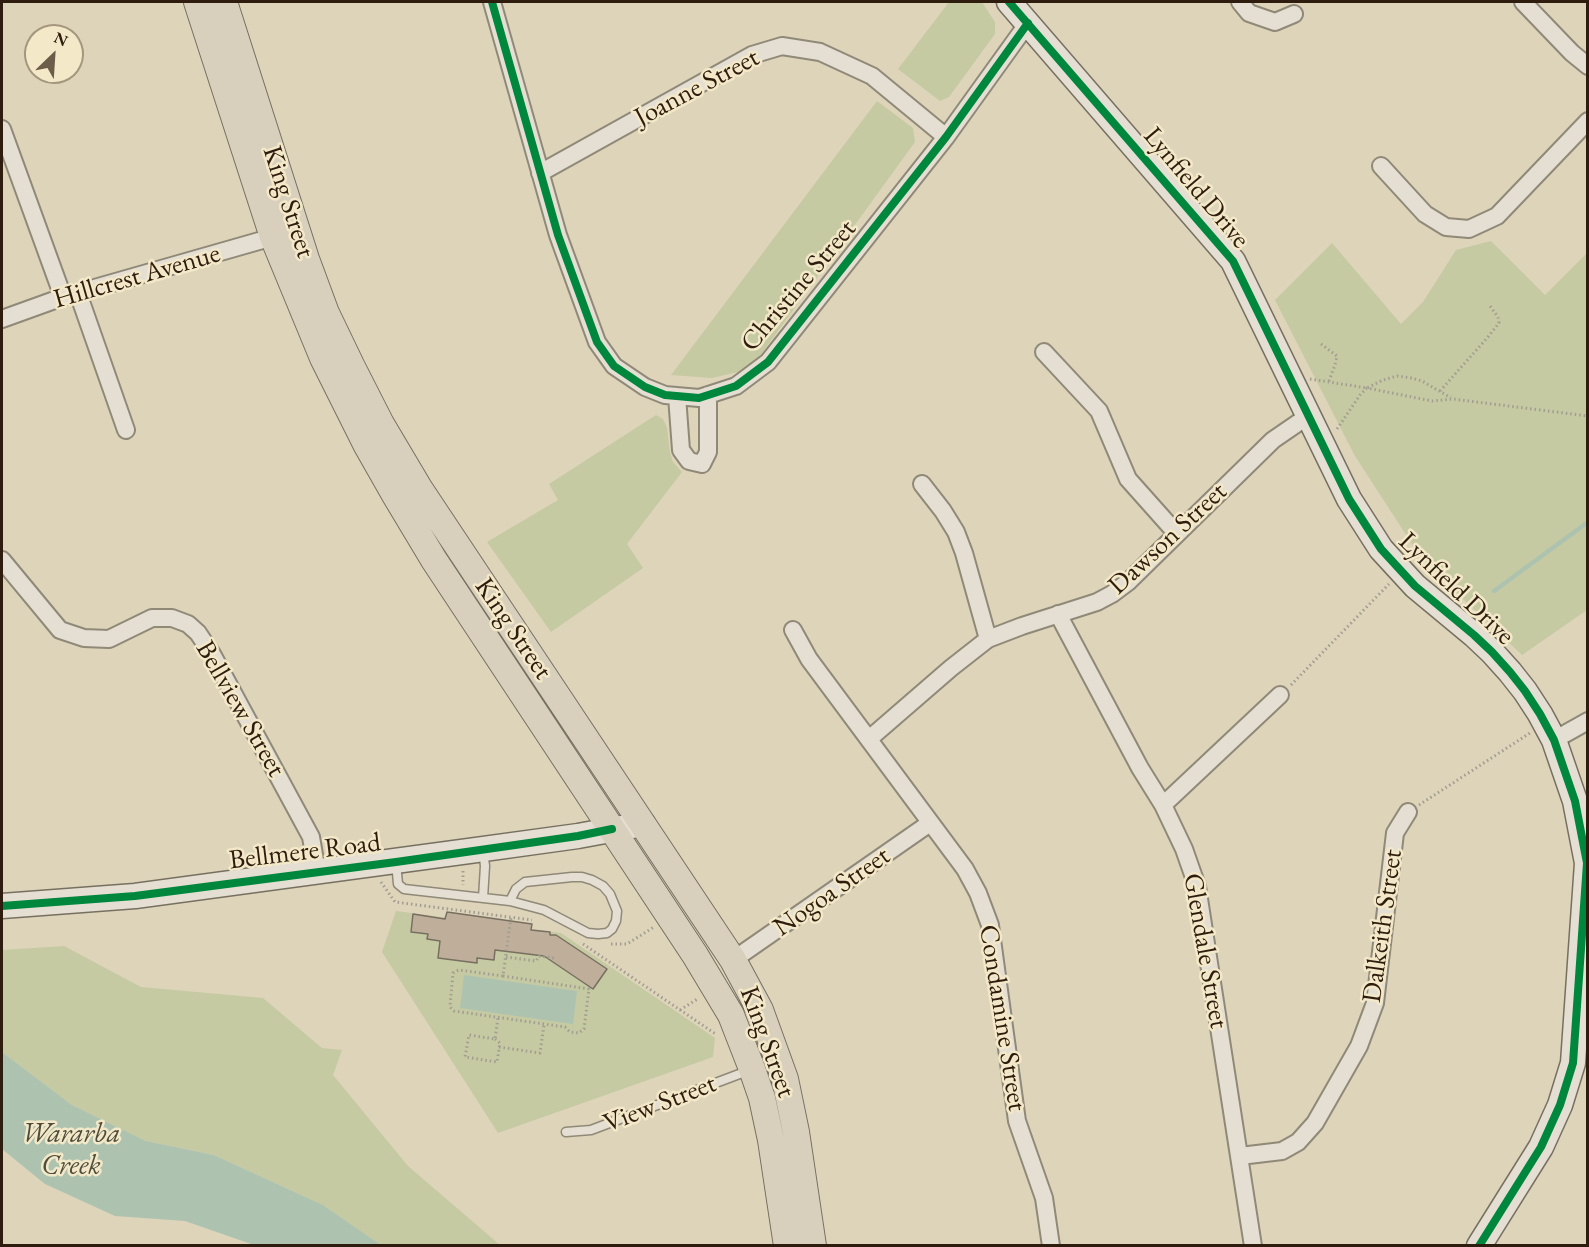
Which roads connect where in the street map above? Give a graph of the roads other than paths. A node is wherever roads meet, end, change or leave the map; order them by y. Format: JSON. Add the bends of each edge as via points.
{"nodes":[{"id":1,"x":197,"y":2,"type":"edge"},
{"id":2,"x":224,"y":2,"type":"edge"},
{"id":3,"x":492,"y":2,"type":"edge"},
{"id":4,"x":1010,"y":2,"type":"edge"},
{"id":5,"x":1240,"y":2,"type":"edge"},
{"id":6,"x":1523,"y":2,"type":"edge"},
{"id":7,"x":1294,"y":14,"type":"dead end"},
{"id":8,"x":1028,"y":23,"type":"junction"},
{"id":9,"x":1587,"y":66,"type":"edge"},
{"id":10,"x":1587,"y":121,"type":"edge"},
{"id":11,"x":2,"y":129,"type":"edge"},
{"id":12,"x":946,"y":137,"type":"junction"},
{"id":13,"x":1381,"y":166,"type":"dead end"},
{"id":14,"x":540,"y":173,"type":"junction"},
{"id":15,"x":273,"y":237,"type":"junction"},
{"id":16,"x":71,"y":295,"type":"junction"},
{"id":17,"x":2,"y":319,"type":"edge"},
{"id":18,"x":1044,"y":352,"type":"dead end"},
{"id":19,"x":708,"y":395,"type":"junction"},
{"id":20,"x":677,"y":396,"type":"junction"},
{"id":21,"x":1308,"y":416,"type":"junction"},
{"id":22,"x":126,"y":430,"type":"dead end"},
{"id":23,"x":922,"y":484,"type":"dead end"},
{"id":24,"x":1177,"y":534,"type":"junction"},
{"id":25,"x":2,"y":561,"type":"edge"},
{"id":26,"x":1058,"y":614,"type":"junction"},
{"id":27,"x":793,"y":630,"type":"dead end"},
{"id":28,"x":988,"y":639,"type":"junction"},
{"id":29,"x":1280,"y":695,"type":"road end"},
{"id":30,"x":1587,"y":721,"type":"edge"},
{"id":31,"x":869,"y":739,"type":"junction"},
{"id":32,"x":1554,"y":740,"type":"junction"},
{"id":33,"x":1163,"y":805,"type":"junction"},
{"id":34,"x":1408,"y":812,"type":"road end"},
{"id":35,"x":930,"y":823,"type":"junction"},
{"id":36,"x":643,"y":824,"type":"junction"},
{"id":37,"x":612,"y":830,"type":"junction"},
{"id":38,"x":483,"y":849,"type":"junction"},
{"id":39,"x":396,"y":862,"type":"junction"},
{"id":40,"x":317,"y":872,"type":"junction"},
{"id":41,"x":483,"y":898,"type":"junction"},
{"id":42,"x":510,"y":901,"type":"junction"},
{"id":43,"x":2,"y":906,"type":"edge"},
{"id":44,"x":733,"y":960,"type":"junction"},
{"id":45,"x":752,"y":1069,"type":"junction"},
{"id":46,"x":566,"y":1132,"type":"dead end"},
{"id":47,"x":1240,"y":1156,"type":"junction"},
{"id":48,"x":787,"y":1245,"type":"edge"},
{"id":49,"x":813,"y":1245,"type":"edge"},
{"id":50,"x":1051,"y":1245,"type":"edge"},
{"id":51,"x":1254,"y":1245,"type":"edge"},
{"id":52,"x":1479,"y":1245,"type":"edge"}],
"edges":[{"from":1,"to":15,"type":"main road","name":"King Street"},
{"from":2,"to":36,"type":"main road","name":"King Street","via":[[306,260],[326,313],[361,385],[419,488]]},
{"from":3,"to":14,"type":"street","name":"Christine Street"},
{"from":4,"to":8,"type":"street","name":"Lynfield Drive"},
{"from":5,"to":7,"type":"street","via":[[1249,12],[1275,22]]},
{"from":6,"to":9,"type":"street"},
{"from":8,"to":12,"type":"street","name":"Christine Street"},
{"from":8,"to":21,"type":"street","name":"Lynfield Drive","via":[[1233,261]]},
{"from":10,"to":13,"type":"street","via":[[1497,216],[1469,229],[1446,227],[1425,214]]},
{"from":11,"to":16,"type":"street"},
{"from":12,"to":14,"type":"street","name":"Joanne Street","via":[[872,76],[820,52],[782,46],[752,55]]},
{"from":12,"to":19,"type":"street","name":"Christine Street","via":[[768,362],[736,386]]},
{"from":14,"to":20,"type":"street","name":"Christine Street","via":[[597,342],[614,366],[645,387]]},
{"from":15,"to":16,"type":"street","name":"Hillcrest Avenue"},
{"from":15,"to":37,"type":"main road","name":"King Street","via":[[340,393],[395,495]]},
{"from":16,"to":17,"type":"street","name":"Hillcrest Avenue"},
{"from":16,"to":22,"type":"street"},
{"from":18,"to":24,"type":"street","via":[[1098,411],[1128,478]]},
{"from":19,"to":20,"type":"street","name":"Christine Street"},
{"from":19,"to":20,"type":"street","via":[[708,452],[702,464],[689,461],[681,450]]},
{"from":21,"to":24,"type":"street","name":"Dawson Street","via":[[1273,440]]},
{"from":21,"to":32,"type":"street","name":"Lynfield Drive","via":[[1349,499],[1381,549],[1415,586],[1492,652],[1525,691]]},
{"from":23,"to":28,"type":"street","via":[[956,532]]},
{"from":24,"to":26,"type":"street","name":"Dawson Street","via":[[1112,594]]},
{"from":25,"to":40,"type":"street","name":"Bellview Street","via":[[60,630],[84,638],[109,639],[152,618],[172,618],[198,633],[311,837]]},
{"from":26,"to":28,"type":"street","name":"Dawson Street"},
{"from":26,"to":33,"type":"street","name":"Glendale Street"},
{"from":27,"to":31,"type":"street","name":"Condamine Street","via":[[809,659]]},
{"from":28,"to":31,"type":"street","name":"Dawson Street"},
{"from":29,"to":33,"type":"street"},
{"from":30,"to":32,"type":"street"},
{"from":31,"to":35,"type":"street","name":"Condamine Street"},
{"from":32,"to":52,"type":"street","name":"Lynfield Drive","via":[[1575,801],[1587,863],[1573,1063],[1541,1147]]},
{"from":33,"to":47,"type":"street","name":"Glendale Street","via":[[1197,886]]},
{"from":34,"to":47,"type":"street","name":"Dalkeith Street","via":[[1395,833],[1375,1003],[1359,1046],[1315,1123],[1298,1142],[1282,1151]]},
{"from":35,"to":44,"type":"street","name":"Nogoa Street"},
{"from":35,"to":50,"type":"street","name":"Condamine Street","via":[[965,869],[990,925],[1017,1121],[1044,1198]]},
{"from":36,"to":37,"type":"street","name":"Bellmere Road"},
{"from":36,"to":44,"type":"main road","name":"King Street"},
{"from":37,"to":38,"type":"street","name":"Bellmere Road"},
{"from":37,"to":45,"type":"main road","name":"King Street","via":[[719,994]]},
{"from":38,"to":39,"type":"street","name":"Bellmere Road"},
{"from":38,"to":41,"type":"lane"},
{"from":39,"to":40,"type":"street","name":"Bellmere Road"},
{"from":39,"to":41,"type":"lane","via":[[398,884],[404,889]]},
{"from":40,"to":43,"type":"street","name":"Bellmere Road","via":[[135,896]]},
{"from":41,"to":42,"type":"lane"},
{"from":42,"to":42,"type":"lane","via":[[525,882],[582,878],[603,886],[610,894],[617,911],[616,921],[607,933],[588,933],[544,910]]},
{"from":44,"to":49,"type":"main road","name":"King Street","via":[[760,1010],[785,1079]]},
{"from":45,"to":46,"type":"lane","name":"View Street","via":[[591,1130]]},
{"from":45,"to":48,"type":"main road","name":"King Street","via":[[771,1140]]},
{"from":47,"to":51,"type":"street","name":"Glendale Street"}]}
